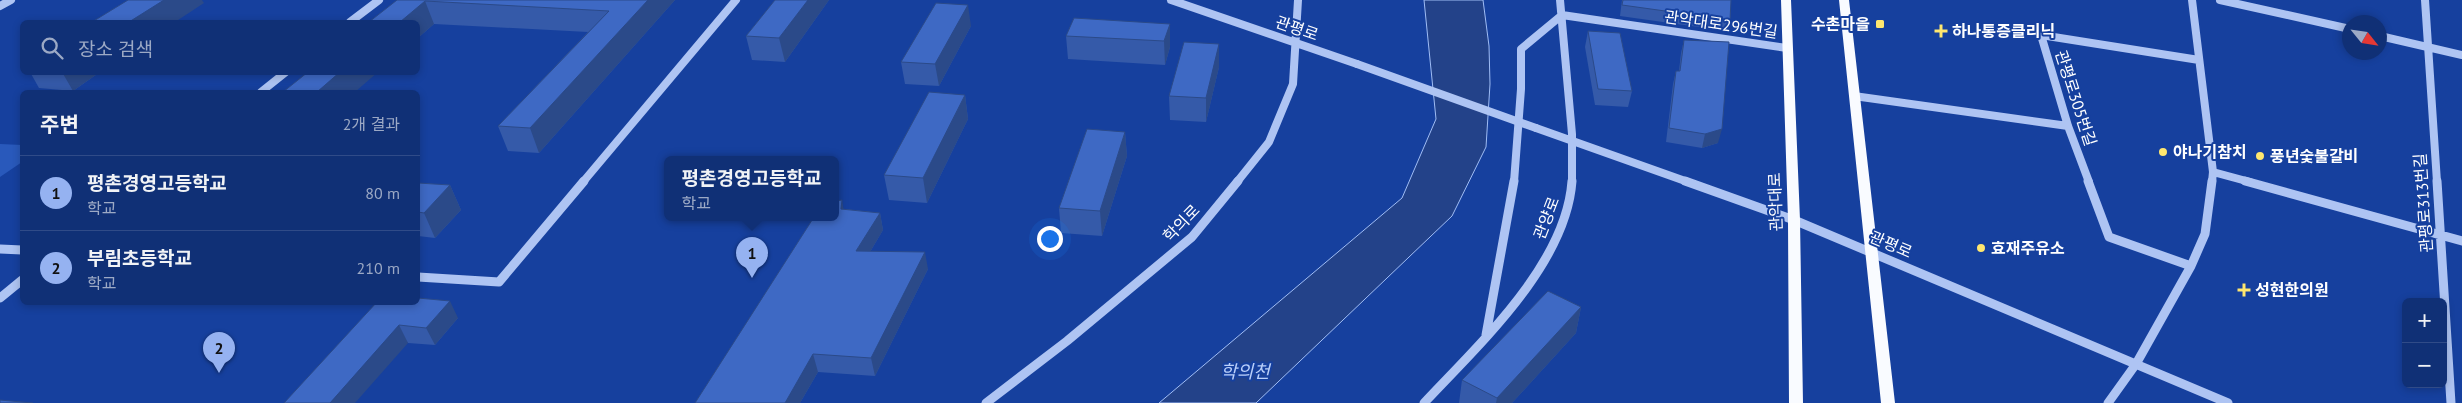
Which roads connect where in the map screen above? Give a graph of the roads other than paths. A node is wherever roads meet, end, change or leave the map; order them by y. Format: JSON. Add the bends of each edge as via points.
{"nodes":[{"id":1,"x":11,"y":0,"type":"edge"},
{"id":2,"x":379,"y":0,"type":"edge"},
{"id":3,"x":736,"y":0,"type":"edge"},
{"id":4,"x":1171,"y":0,"type":"edge"},
{"id":5,"x":1298,"y":0,"type":"edge"},
{"id":6,"x":1560,"y":0,"type":"edge"},
{"id":7,"x":1786,"y":0,"type":"edge"},
{"id":8,"x":1844,"y":0,"type":"edge"},
{"id":9,"x":2192,"y":0,"type":"edge"},
{"id":10,"x":2220,"y":0,"type":"edge"},
{"id":11,"x":2425,"y":0,"type":"edge"},
{"id":12,"x":0,"y":6,"type":"edge"},
{"id":13,"x":1562,"y":15,"type":"junction"},
{"id":14,"x":353,"y":20,"type":"edge"},
{"id":15,"x":2342,"y":27,"type":"edge"},
{"id":16,"x":2387,"y":38,"type":"edge"},
{"id":17,"x":1295,"y":43,"type":"junction"},
{"id":18,"x":2427,"y":47,"type":"junction"},
{"id":19,"x":1787,"y":48,"type":"junction"},
{"id":20,"x":2462,"y":55,"type":"edge"},
{"id":21,"x":2199,"y":60,"type":"junction"},
{"id":22,"x":282,"y":75,"type":"edge"},
{"id":23,"x":264,"y":90,"type":"edge"},
{"id":24,"x":1854,"y":96,"type":"junction"},
{"id":25,"x":2068,"y":126,"type":"junction"},
{"id":26,"x":1573,"y":142,"type":"junction"},
{"id":27,"x":2213,"y":172,"type":"junction"},
{"id":28,"x":1794,"y":220,"type":"junction"},
{"id":29,"x":2440,"y":235,"type":"junction"},
{"id":30,"x":2462,"y":241,"type":"edge"},
{"id":31,"x":0,"y":249,"type":"edge"},
{"id":32,"x":20,"y":250,"type":"edge"},
{"id":33,"x":1871,"y":251,"type":"junction"},
{"id":34,"x":2191,"y":266,"type":"junction"},
{"id":35,"x":420,"y":277,"type":"edge"},
{"id":36,"x":20,"y":282,"type":"edge"},
{"id":37,"x":0,"y":298,"type":"edge"},
{"id":38,"x":1486,"y":335,"type":"junction"},
{"id":39,"x":2136,"y":364,"type":"junction"},
{"id":40,"x":986,"y":403,"type":"edge"},
{"id":41,"x":1424,"y":403,"type":"edge"},
{"id":42,"x":1796,"y":403,"type":"edge"},
{"id":43,"x":1888,"y":403,"type":"edge"},
{"id":44,"x":2108,"y":403,"type":"edge"},
{"id":45,"x":2228,"y":403,"type":"edge"},
{"id":46,"x":2451,"y":403,"type":"edge"}],
"edges":[{"from":1,"to":12,"type":"street"},
{"from":2,"to":14,"type":"street"},
{"from":3,"to":35,"type":"street","via":[[499,282]]},
{"from":4,"to":17,"type":"street","name":"관평로"},
{"from":5,"to":17,"type":"street","name":"학의로"},
{"from":6,"to":13,"type":"street","name":"관양로"},
{"from":7,"to":19,"type":"main road","name":"관악대로"},
{"from":8,"to":24,"type":"main road"},
{"from":9,"to":21,"type":"street"},
{"from":10,"to":15,"type":"street"},
{"from":11,"to":18,"type":"street","name":"관평로313번길"},
{"from":13,"to":19,"type":"street","name":"관악대로296번길"},
{"from":13,"to":26,"type":"street","name":"관양로"},
{"from":13,"to":38,"type":"street","via":[[1521,49],[1517,167]]},
{"from":16,"to":18,"type":"street"},
{"from":17,"to":26,"type":"street","name":"관평로","bridge":true},
{"from":17,"to":40,"type":"street","name":"학의로","via":[[1293,84],[1269,142],[1192,237],[1067,341]]},
{"from":18,"to":20,"type":"street"},
{"from":18,"to":29,"type":"street","name":"관평로313번길"},
{"from":19,"to":28,"type":"main road","name":"관악대로"},
{"from":21,"to":25,"type":"street","name":"관평로305번길","via":[[2041,35]]},
{"from":21,"to":27,"type":"street"},
{"from":22,"to":23,"type":"street"},
{"from":24,"to":25,"type":"street"},
{"from":24,"to":33,"type":"main road"},
{"from":25,"to":34,"type":"street","name":"관평로305번길","via":[[2108,237]]},
{"from":26,"to":28,"type":"street","name":"관평로"},
{"from":26,"to":38,"type":"street","name":"관양로","via":[[1570,199],[1554,243],[1529,282]]},
{"from":27,"to":29,"type":"street"},
{"from":27,"to":34,"type":"street","via":[[2206,234]]},
{"from":28,"to":33,"type":"street","name":"관평로"},
{"from":28,"to":42,"type":"main road","name":"관악대로"},
{"from":29,"to":30,"type":"street"},
{"from":29,"to":46,"type":"street","name":"관평로313번길"},
{"from":31,"to":32,"type":"street"},
{"from":33,"to":39,"type":"street","name":"관평로"},
{"from":33,"to":43,"type":"main road"},
{"from":34,"to":39,"type":"street"},
{"from":36,"to":37,"type":"street"},
{"from":38,"to":41,"type":"street","name":"관양로"},
{"from":39,"to":44,"type":"street"},
{"from":39,"to":45,"type":"street","name":"관평로"}]}
